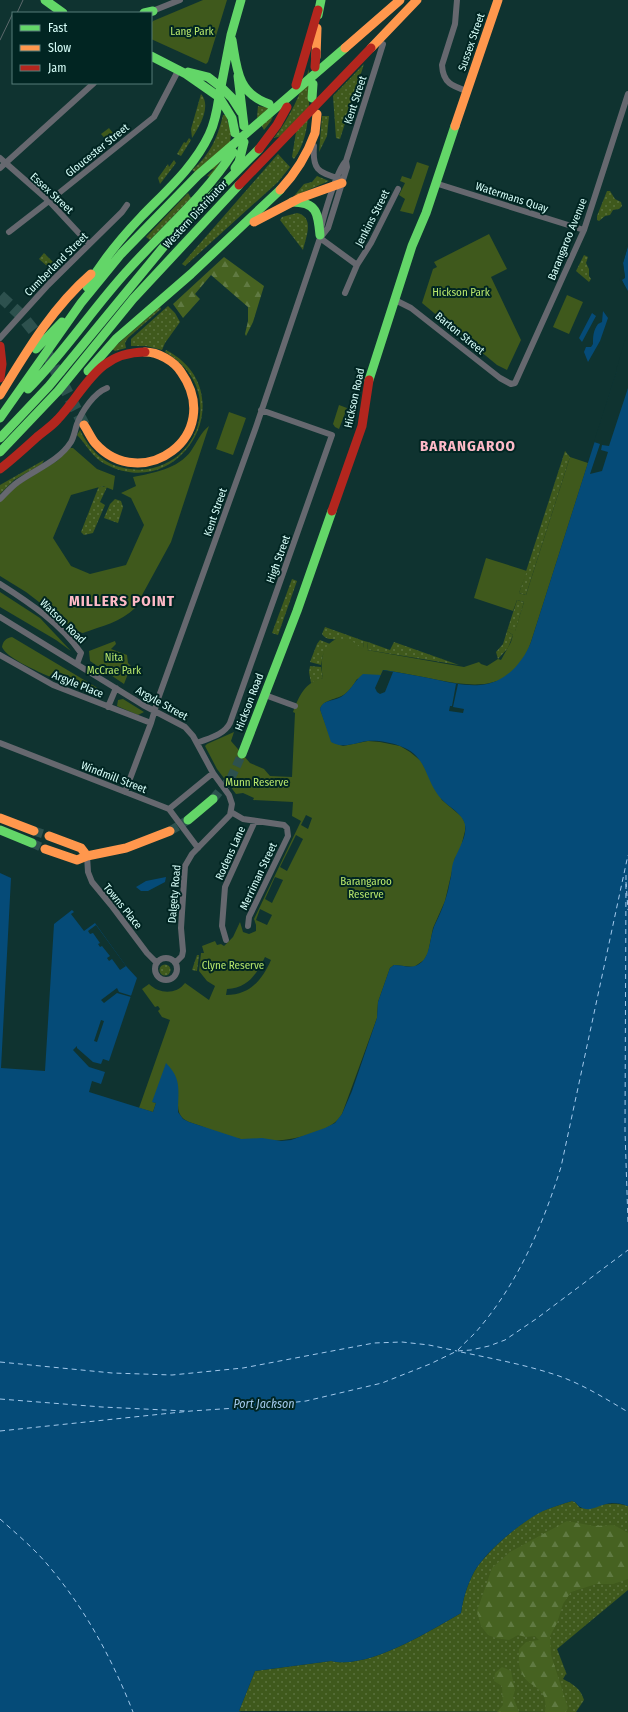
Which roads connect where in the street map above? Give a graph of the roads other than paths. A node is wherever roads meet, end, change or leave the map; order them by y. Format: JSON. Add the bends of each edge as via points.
{"nodes":[{"id":1,"x":45,"y":0,"type":"edge"},
{"id":2,"x":180,"y":0,"type":"edge"},
{"id":3,"x":241,"y":0,"type":"edge"},
{"id":4,"x":321,"y":0,"type":"edge"},
{"id":5,"x":400,"y":0,"type":"edge"},
{"id":6,"x":417,"y":0,"type":"edge"},
{"id":7,"x":457,"y":0,"type":"edge"},
{"id":8,"x":498,"y":0,"type":"edge"},
{"id":9,"x":318,"y":10,"type":"junction"},
{"id":10,"x":62,"y":12,"type":"edge"},
{"id":11,"x":148,"y":12,"type":"edge"},
{"id":12,"x":231,"y":35,"type":"junction"},
{"id":13,"x":383,"y":44,"type":"dead end"},
{"id":14,"x":152,"y":56,"type":"edge"},
{"id":15,"x":315,"y":67,"type":"dead end"},
{"id":16,"x":179,"y":69,"type":"junction"},
{"id":17,"x":238,"y":76,"type":"junction"},
{"id":18,"x":315,"y":83,"type":"dead end"},
{"id":19,"x":93,"y":84,"type":"edge"},
{"id":20,"x":296,"y":85,"type":"dead end"},
{"id":21,"x":221,"y":86,"type":"junction"},
{"id":22,"x":467,"y":91,"type":"junction"},
{"id":23,"x":628,"y":94,"type":"edge"},
{"id":24,"x":314,"y":96,"type":"dead end"},
{"id":25,"x":219,"y":97,"type":"junction"},
{"id":26,"x":270,"y":104,"type":"dead end"},
{"id":27,"x":287,"y":107,"type":"dead end"},
{"id":28,"x":316,"y":114,"type":"dead end"},
{"id":29,"x":310,"y":122,"type":"dead end"},
{"id":30,"x":235,"y":133,"type":"dead end"},
{"id":31,"x":315,"y":133,"type":"junction"},
{"id":32,"x":244,"y":142,"type":"dead end"},
{"id":33,"x":233,"y":152,"type":"dead end"},
{"id":34,"x":0,"y":158,"type":"edge"},
{"id":35,"x":6,"y":163,"type":"junction"},
{"id":36,"x":0,"y":168,"type":"edge"},
{"id":37,"x":339,"y":181,"type":"junction"},
{"id":38,"x":435,"y":182,"type":"junction"},
{"id":39,"x":218,"y":189,"type":"junction"},
{"id":40,"x":398,"y":189,"type":"dead end"},
{"id":41,"x":49,"y":202,"type":"junction"},
{"id":42,"x":289,"y":203,"type":"junction"},
{"id":43,"x":128,"y":205,"type":"dead end"},
{"id":44,"x":584,"y":230,"type":"junction"},
{"id":45,"x":237,"y":231,"type":"junction"},
{"id":46,"x":9,"y":232,"type":"dead end"},
{"id":47,"x":320,"y":237,"type":"junction"},
{"id":48,"x":89,"y":244,"type":"junction"},
{"id":49,"x":358,"y":265,"type":"junction"},
{"id":50,"x":96,"y":269,"type":"junction"},
{"id":51,"x":83,"y":280,"type":"junction"},
{"id":52,"x":345,"y":293,"type":"dead end"},
{"id":53,"x":395,"y":300,"type":"junction"},
{"id":54,"x":78,"y":307,"type":"junction"},
{"id":55,"x":141,"y":316,"type":"junction"},
{"id":56,"x":82,"y":325,"type":"junction"},
{"id":57,"x":0,"y":338,"type":"edge"},
{"id":58,"x":42,"y":341,"type":"junction"},
{"id":59,"x":1,"y":349,"type":"edge"},
{"id":60,"x":0,"y":378,"type":"edge"},
{"id":61,"x":511,"y":384,"type":"joint"},
{"id":62,"x":107,"y":388,"type":"dead end"},
{"id":63,"x":0,"y":395,"type":"edge"},
{"id":64,"x":261,"y":410,"type":"junction"},
{"id":65,"x":3,"y":414,"type":"edge"},
{"id":66,"x":21,"y":416,"type":"junction"},
{"id":67,"x":84,"y":425,"type":"tunnel mouth"},
{"id":68,"x":44,"y":431,"type":"junction"},
{"id":69,"x":0,"y":438,"type":"edge"},
{"id":70,"x":0,"y":452,"type":"edge"},
{"id":71,"x":0,"y":469,"type":"edge"},
{"id":72,"x":0,"y":499,"type":"edge"},
{"id":73,"x":0,"y":584,"type":"edge"},
{"id":74,"x":1,"y":619,"type":"edge"},
{"id":75,"x":0,"y":655,"type":"edge"},
{"id":76,"x":77,"y":664,"type":"junction"},
{"id":77,"x":116,"y":688,"type":"junction"},
{"id":78,"x":265,"y":695,"type":"junction"},
{"id":79,"x":295,"y":706,"type":"dead end"},
{"id":80,"x":108,"y":707,"type":"junction"},
{"id":81,"x":155,"y":712,"type":"junction"},
{"id":82,"x":151,"y":723,"type":"junction"},
{"id":83,"x":0,"y":743,"type":"edge"},
{"id":84,"x":197,"y":743,"type":"junction"},
{"id":85,"x":242,"y":754,"type":"tunnel mouth"},
{"id":86,"x":214,"y":774,"type":"junction"},
{"id":87,"x":125,"y":792,"type":"junction"},
{"id":88,"x":213,"y":799,"type":"tunnel mouth"},
{"id":89,"x":170,"y":810,"type":"junction"},
{"id":90,"x":231,"y":812,"type":"junction"},
{"id":91,"x":0,"y":818,"type":"edge"},
{"id":92,"x":188,"y":820,"type":"tunnel mouth"},
{"id":93,"x":255,"y":821,"type":"junction"},
{"id":94,"x":0,"y":830,"type":"edge"},
{"id":95,"x":34,"y":831,"type":"tunnel mouth"},
{"id":96,"x":170,"y":831,"type":"tunnel mouth"},
{"id":97,"x":49,"y":836,"type":"tunnel mouth"},
{"id":98,"x":32,"y":843,"type":"tunnel mouth"},
{"id":99,"x":198,"y":848,"type":"junction"},
{"id":100,"x":45,"y":849,"type":"tunnel mouth"},
{"id":101,"x":87,"y":856,"type":"junction"},
{"id":102,"x":248,"y":926,"type":"dead end"},
{"id":103,"x":226,"y":940,"type":"dead end"},
{"id":104,"x":176,"y":962,"type":"junction"},
{"id":105,"x":157,"y":963,"type":"junction"}],
"edges":[{"from":1,"to":10,"type":"main road"},
{"from":2,"to":11,"type":"street"},
{"from":3,"to":12,"type":"main road"},
{"from":4,"to":9,"type":"main road"},
{"from":5,"to":54,"type":"main road","name":"Western Distributor","via":[[198,175],[121,254]]},
{"from":6,"to":70,"type":"main road","name":"Western Distributor","via":[[271,150],[133,299],[58,391]]},
{"from":7,"to":22,"type":"street","via":[[455,24],[442,71],[450,84]]},
{"from":8,"to":22,"type":"main road","name":"Sussex Street"},
{"from":9,"to":15,"type":"main road"},
{"from":9,"to":20,"type":"main road"},
{"from":12,"to":17,"type":"main road"},
{"from":12,"to":21,"type":"main road"},
{"from":13,"to":37,"type":"street","name":"Kent Street","via":[[346,161],[342,165]]},
{"from":14,"to":16,"type":"main road"},
{"from":16,"to":21,"type":"main road","via":[[208,77]]},
{"from":16,"to":25,"type":"main road"},
{"from":16,"to":41,"type":"street","name":"Gloucester Street","via":[[154,117]]},
{"from":17,"to":21,"type":"main road","via":[[244,123],[236,104]]},
{"from":17,"to":26,"type":"main road","via":[[250,95],[256,100]]},
{"from":18,"to":24,"type":"main road"},
{"from":19,"to":35,"type":"street"},
{"from":21,"to":25,"type":"main road"},
{"from":22,"to":38,"type":"main road","name":"Hickson Road"},
{"from":23,"to":44,"type":"street","name":"Barangaroo Avenue"},
{"from":25,"to":30,"type":"main road","via":[[232,118]]},
{"from":25,"to":50,"type":"main road","via":[[210,134],[190,164]]},
{"from":27,"to":39,"type":"main road","via":[[265,141]]},
{"from":28,"to":31,"type":"main road"},
{"from":29,"to":55,"type":"main road","via":[[302,153],[284,181]]},
{"from":31,"to":37,"type":"street","via":[[315,166],[320,172]]},
{"from":31,"to":45,"type":"main road","via":[[304,160],[291,179]]},
{"from":32,"to":39,"type":"main road","via":[[236,167]]},
{"from":33,"to":56,"type":"main road","via":[[219,174],[153,242]]},
{"from":34,"to":35,"type":"street","name":"Essex Street"},
{"from":35,"to":36,"type":"street"},
{"from":35,"to":41,"type":"street","name":"Essex Street"},
{"from":37,"to":42,"type":"main road"},
{"from":37,"to":47,"type":"street","name":"Kent Street"},
{"from":38,"to":44,"type":"street","name":"Watermans Quay"},
{"from":38,"to":53,"type":"main road","name":"Hickson Road"},
{"from":39,"to":66,"type":"main road","via":[[150,261],[49,387]]},
{"from":40,"to":49,"type":"street","name":"Jenkins Street"},
{"from":41,"to":46,"type":"street","name":"Gloucester Street"},
{"from":41,"to":48,"type":"street","name":"Essex Street"},
{"from":42,"to":45,"type":"main road"},
{"from":42,"to":47,"type":"main road","via":[[304,203],[314,209],[318,216]]},
{"from":43,"to":48,"type":"street","name":"Cumberland Street"},
{"from":44,"to":61,"type":"street","name":"Barangaroo Avenue","via":[[516,382]]},
{"from":45,"to":55,"type":"main road","via":[[168,295]]},
{"from":47,"to":49,"type":"street"},
{"from":47,"to":64,"type":"street","name":"Kent Street"},
{"from":48,"to":57,"type":"street","name":"Cumberland Street"},
{"from":49,"to":52,"type":"street"},
{"from":50,"to":51,"type":"main road"},
{"from":50,"to":54,"type":"main road"},
{"from":51,"to":58,"type":"main road","via":[[76,294]]},
{"from":51,"to":63,"type":"main road","via":[[37,335]]},
{"from":53,"to":61,"type":"street","name":"Barton Street","via":[[411,308]]},
{"from":53,"to":78,"type":"main road","name":"Hickson Road","via":[[368,382],[362,426]]},
{"from":54,"to":58,"type":"main road"},
{"from":54,"to":65,"type":"main road"},
{"from":55,"to":68,"type":"main road","via":[[106,346]]},
{"from":56,"to":65,"type":"main road","via":[[45,372]]},
{"from":56,"to":66,"type":"main road","via":[[64,356]]},
{"from":58,"to":63,"type":"main road"},
{"from":59,"to":60,"type":"main road"},
{"from":62,"to":72,"type":"street","via":[[100,391],[92,400],[78,421],[71,442],[61,453],[14,485]]},
{"from":64,"to":81,"type":"street","name":"Kent Street"},
{"from":64,"to":84,"type":"street","name":"High Street","via":[[332,435],[228,728]]},
{"from":66,"to":69,"type":"main road"},
{"from":67,"to":68,"type":"main road","via":[[96,443],[114,456],[137,463],[159,460],[177,448],[190,429],[195,410],[191,385],[183,373],[166,358],[141,351],[116,356],[100,367],[64,413]]},
{"from":68,"to":71,"type":"main road"},
{"from":73,"to":76,"type":"street","name":"Watson Road","via":[[31,604],[66,635],[81,653]]},
{"from":74,"to":76,"type":"street","name":"Argyle Street"},
{"from":75,"to":80,"type":"street","name":"Argyle Place","via":[[52,685]]},
{"from":76,"to":77,"type":"street","name":"Argyle Street"},
{"from":77,"to":80,"type":"street"},
{"from":77,"to":81,"type":"street","name":"Argyle Street"},
{"from":78,"to":79,"type":"street"},
{"from":78,"to":85,"type":"main road","name":"Hickson Road"},
{"from":80,"to":82,"type":"street","name":"Argyle Place"},
{"from":81,"to":82,"type":"street","name":"Kent Street"},
{"from":81,"to":84,"type":"street","name":"Argyle Street","via":[[184,726]]},
{"from":82,"to":87,"type":"street","name":"Kent Street"},
{"from":83,"to":87,"type":"street","name":"Windmill Street"},
{"from":84,"to":86,"type":"street","name":"Argyle Street"},
{"from":86,"to":89,"type":"street"},
{"from":86,"to":90,"type":"street","name":"Argyle Street","via":[[229,794],[232,802]]},
{"from":87,"to":89,"type":"street","name":"Windmill Street"},
{"from":88,"to":92,"type":"main road"},
{"from":89,"to":99,"type":"street"},
{"from":90,"to":93,"type":"street","via":[[243,819]]},
{"from":90,"to":99,"type":"street","name":"Dalgety Road"},
{"from":91,"to":95,"type":"main road"},
{"from":93,"to":102,"type":"street","name":"Merriman Street","via":[[284,825],[288,836],[249,917]]},
{"from":93,"to":103,"type":"street","name":"Rodens Lane","via":[[225,887],[222,926]]},
{"from":94,"to":98,"type":"main road"},
{"from":96,"to":101,"type":"main road","via":[[117,851]]},
{"from":97,"to":101,"type":"main road","via":[[81,848]]},
{"from":99,"to":104,"type":"street","name":"Dalgety Road","via":[[189,857],[185,866],[181,928],[183,951]]},
{"from":100,"to":101,"type":"main road","via":[[77,860]]},
{"from":101,"to":105,"type":"street","name":"Towns Place","via":[[88,872],[92,882]]},
{"from":104,"to":105,"type":"street","via":[[166,958]]},
{"from":104,"to":105,"type":"street","via":[[176,974],[168,980],[156,973]]}]}
